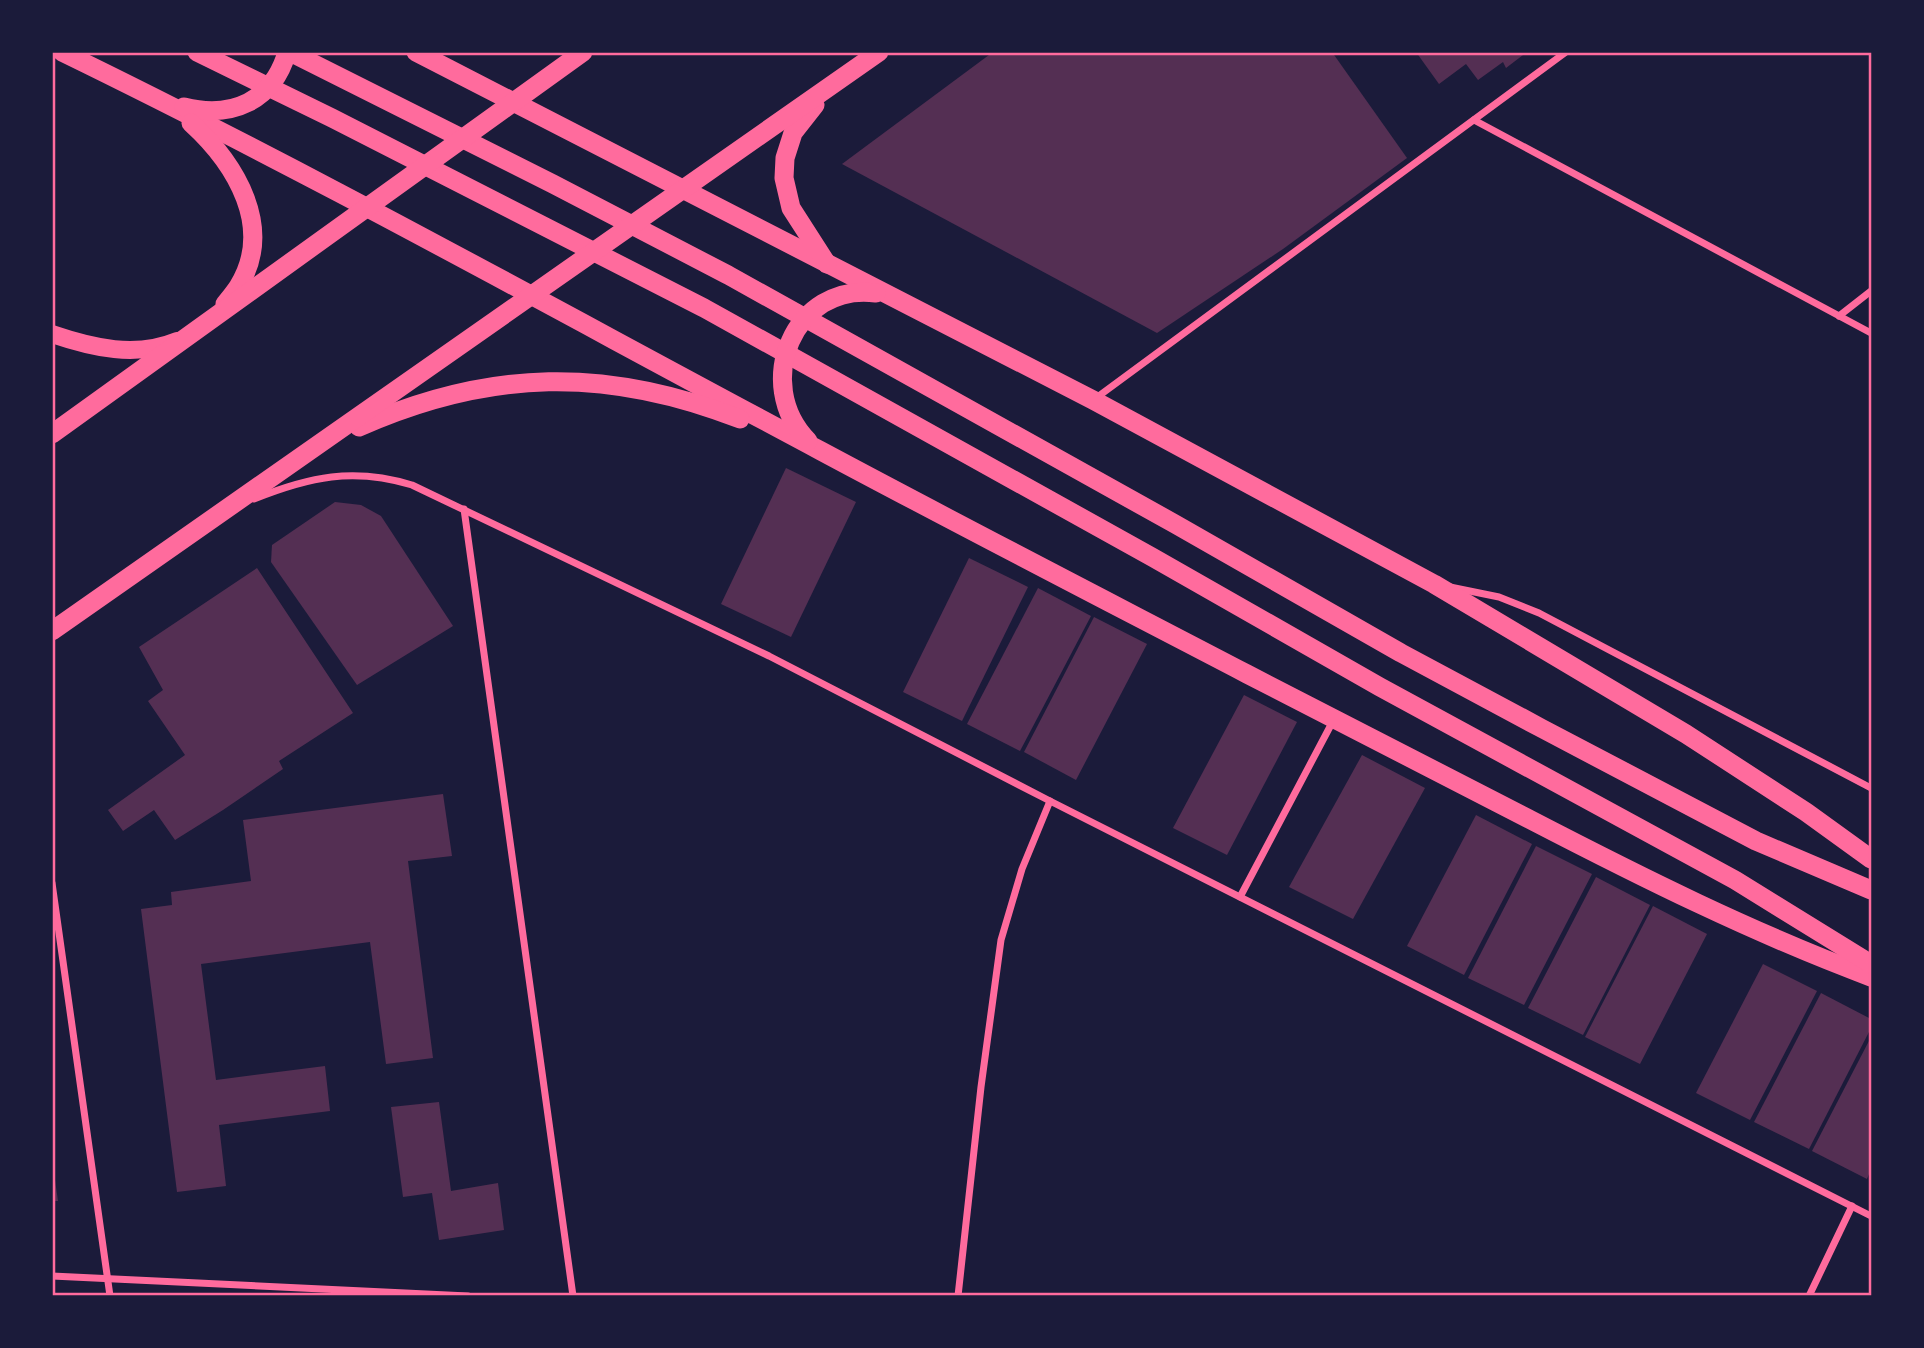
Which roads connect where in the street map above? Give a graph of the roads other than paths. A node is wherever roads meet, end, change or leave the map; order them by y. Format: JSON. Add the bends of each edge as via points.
{"nodes":[{"id":1,"x":62,"y":52,"type":"edge"},
{"id":2,"x":197,"y":52,"type":"edge"},
{"id":3,"x":289,"y":52,"type":"edge"},
{"id":4,"x":416,"y":52,"type":"edge"},
{"id":5,"x":583,"y":52,"type":"edge"},
{"id":6,"x":879,"y":52,"type":"edge"},
{"id":7,"x":1566,"y":52,"type":"edge"},
{"id":8,"x":832,"y":85,"type":"junction"},
{"id":9,"x":150,"y":95,"type":"junction"},
{"id":10,"x":514,"y":102,"type":"junction"},
{"id":11,"x":1474,"y":120,"type":"junction"},
{"id":12,"x":684,"y":189,"type":"junction"},
{"id":13,"x":366,"y":209,"type":"junction"},
{"id":14,"x":828,"y":265,"type":"junction"},
{"id":15,"x":1871,"y":291,"type":"edge"},
{"id":16,"x":532,"y":295,"type":"junction"},
{"id":17,"x":901,"y":302,"type":"junction"},
{"id":18,"x":1839,"y":316,"type":"junction"},
{"id":19,"x":198,"y":330,"type":"junction"},
{"id":20,"x":1871,"y":333,"type":"edge"},
{"id":21,"x":52,"y":334,"type":"edge"},
{"id":22,"x":1093,"y":400,"type":"junction"},
{"id":23,"x":52,"y":434,"type":"edge"},
{"id":24,"x":319,"y":444,"type":"junction"},
{"id":25,"x":823,"y":452,"type":"junction"},
{"id":26,"x":228,"y":509,"type":"junction"},
{"id":27,"x":464,"y":509,"type":"junction"},
{"id":28,"x":1434,"y":584,"type":"junction"},
{"id":29,"x":52,"y":631,"type":"edge"},
{"id":30,"x":1334,"y":719,"type":"junction"},
{"id":31,"x":1871,"y":788,"type":"edge"},
{"id":32,"x":1050,"y":801,"type":"junction"},
{"id":33,"x":1871,"y":859,"type":"edge"},
{"id":34,"x":52,"y":883,"type":"edge"},
{"id":35,"x":1871,"y":890,"type":"edge"},
{"id":36,"x":1240,"y":897,"type":"junction"},
{"id":37,"x":1871,"y":964,"type":"edge"},
{"id":38,"x":1871,"y":978,"type":"edge"},
{"id":39,"x":1852,"y":1206,"type":"junction"},
{"id":40,"x":1871,"y":1216,"type":"edge"},
{"id":41,"x":52,"y":1276,"type":"edge"},
{"id":42,"x":107,"y":1277,"type":"junction"},
{"id":43,"x":110,"y":1296,"type":"edge"},
{"id":44,"x":468,"y":1296,"type":"edge"},
{"id":45,"x":573,"y":1296,"type":"edge"},
{"id":46,"x":958,"y":1296,"type":"edge"},
{"id":47,"x":1809,"y":1296,"type":"edge"}],
"edges":[{"from":1,"to":9,"type":"highway"},
{"from":2,"to":37,"type":"highway","via":[[704,308],[1735,880]]},
{"from":3,"to":9,"type":"highway","via":[[263,92],[232,109],[197,110]]},
{"from":3,"to":35,"type":"highway","via":[[727,275],[1401,653],[1756,841]]},
{"from":4,"to":10,"type":"highway"},
{"from":5,"to":10,"type":"highway"},
{"from":6,"to":8,"type":"highway"},
{"from":7,"to":11,"type":"street"},
{"from":8,"to":12,"type":"highway"},
{"from":8,"to":14,"type":"highway","via":[[793,133],[783,169],[791,208]]},
{"from":9,"to":13,"type":"highway"},
{"from":9,"to":19,"type":"highway","via":[[183,116],[215,148],[245,194],[251,218],[253,241],[238,287]]},
{"from":10,"to":12,"type":"highway"},
{"from":10,"to":13,"type":"highway"},
{"from":11,"to":18,"type":"street"},
{"from":11,"to":22,"type":"street"},
{"from":12,"to":14,"type":"highway"},
{"from":12,"to":16,"type":"highway"},
{"from":13,"to":16,"type":"highway"},
{"from":13,"to":19,"type":"highway"},
{"from":14,"to":17,"type":"highway"},
{"from":15,"to":18,"type":"street"},
{"from":16,"to":24,"type":"highway"},
{"from":16,"to":25,"type":"highway"},
{"from":17,"to":22,"type":"highway"},
{"from":17,"to":25,"type":"highway","via":[[878,293],[839,295],[803,320],[791,338],[783,358],[785,401],[806,439]]},
{"from":18,"to":20,"type":"street"},
{"from":19,"to":21,"type":"main road","via":[[158,348],[136,351]]},
{"from":19,"to":23,"type":"highway"},
{"from":22,"to":28,"type":"highway"},
{"from":24,"to":25,"type":"highway","via":[[447,395],[491,386],[559,382],[617,385],[677,397]]},
{"from":24,"to":26,"type":"highway"},
{"from":25,"to":30,"type":"highway"},
{"from":26,"to":27,"type":"street","via":[[289,486],[348,475],[393,479]]},
{"from":26,"to":29,"type":"highway"},
{"from":27,"to":32,"type":"street","via":[[769,656]]},
{"from":27,"to":45,"type":"street"},
{"from":28,"to":31,"type":"street","via":[[1499,597],[1539,613]]},
{"from":28,"to":33,"type":"highway","via":[[1686,734]]},
{"from":30,"to":36,"type":"street"},
{"from":30,"to":38,"type":"highway","via":[[1713,912]]},
{"from":32,"to":36,"type":"street"},
{"from":32,"to":46,"type":"street","via":[[1022,869],[1001,940]]},
{"from":34,"to":42,"type":"street"},
{"from":36,"to":39,"type":"street"},
{"from":39,"to":40,"type":"street"},
{"from":39,"to":47,"type":"street"},
{"from":41,"to":42,"type":"street"},
{"from":42,"to":43,"type":"street"},
{"from":42,"to":44,"type":"street"}]}
